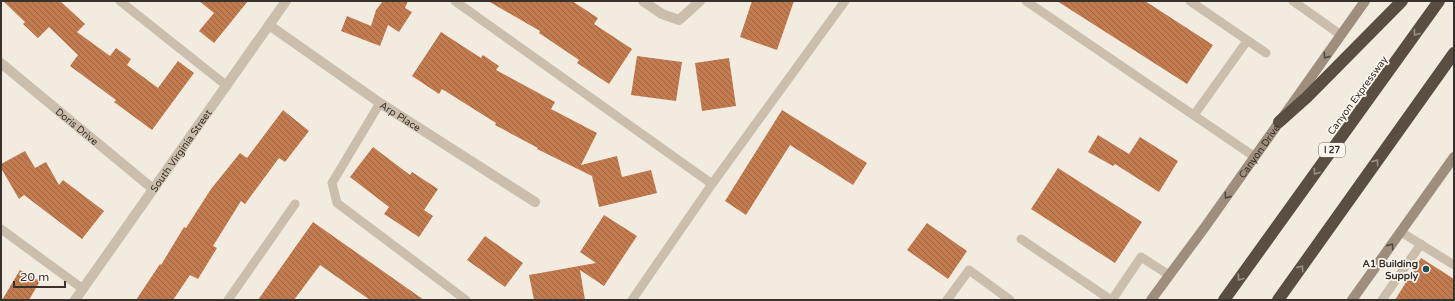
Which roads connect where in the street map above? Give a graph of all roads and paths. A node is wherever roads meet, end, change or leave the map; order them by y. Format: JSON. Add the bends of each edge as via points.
{"nodes":[{"id":1,"x":120,"y":1,"type":"edge"},
{"id":2,"x":286,"y":1,"type":"edge"},
{"id":3,"x":455,"y":1,"type":"edge"},
{"id":4,"x":643,"y":1,"type":"edge"},
{"id":5,"x":700,"y":1,"type":"edge"},
{"id":6,"x":845,"y":1,"type":"edge"},
{"id":7,"x":1026,"y":1,"type":"edge"},
{"id":8,"x":1190,"y":1,"type":"edge"},
{"id":9,"x":1293,"y":1,"type":"edge"},
{"id":10,"x":1365,"y":1,"type":"edge"},
{"id":11,"x":1402,"y":1,"type":"edge"},
{"id":12,"x":1439,"y":1,"type":"edge"},
{"id":13,"x":269,"y":26,"type":"junction"},
{"id":14,"x":1341,"y":35,"type":"junction"},
{"id":15,"x":1248,"y":41,"type":"junction"},
{"id":16,"x":1266,"y":53,"type":"dead end"},
{"id":17,"x":1454,"y":53,"type":"edge"},
{"id":18,"x":1,"y":63,"type":"edge"},
{"id":19,"x":227,"y":86,"type":"junction"},
{"id":20,"x":380,"y":104,"type":"junction"},
{"id":21,"x":1194,"y":115,"type":"junction"},
{"id":22,"x":1279,"y":122,"type":"junction"},
{"id":23,"x":1255,"y":157,"type":"junction"},
{"id":24,"x":1454,"y":157,"type":"edge"},
{"id":25,"x":712,"y":184,"type":"junction"},
{"id":26,"x":153,"y":189,"type":"junction"},
{"id":27,"x":534,"y":202,"type":"dead end"},
{"id":28,"x":295,"y":204,"type":"dead end"},
{"id":29,"x":1,"y":229,"type":"edge"},
{"id":30,"x":1401,"y":232,"type":"junction"},
{"id":31,"x":1021,"y":239,"type":"dead end"},
{"id":32,"x":1421,"y":244,"type":"junction"},
{"id":33,"x":1454,"y":265,"type":"edge"},
{"id":34,"x":1169,"y":275,"type":"junction"},
{"id":35,"x":83,"y":288,"type":"junction"},
{"id":36,"x":75,"y":300,"type":"edge"},
{"id":37,"x":228,"y":300,"type":"edge"},
{"id":38,"x":466,"y":300,"type":"edge"},
{"id":39,"x":632,"y":300,"type":"edge"},
{"id":40,"x":947,"y":300,"type":"edge"},
{"id":41,"x":1010,"y":300,"type":"edge"},
{"id":42,"x":1111,"y":300,"type":"edge"},
{"id":43,"x":1151,"y":300,"type":"edge"},
{"id":44,"x":1224,"y":300,"type":"edge"},
{"id":45,"x":1278,"y":300,"type":"edge"},
{"id":46,"x":1352,"y":300,"type":"edge"},
{"id":47,"x":1382,"y":300,"type":"edge"}],
"edges":[{"from":1,"to":19,"type":"lane"},
{"from":2,"to":13,"type":"street","name":"South Virginia Street"},
{"from":3,"to":25,"type":"lane"},
{"from":4,"to":5,"type":"street","via":[[662,14],[679,20]]},
{"from":6,"to":25,"type":"lane"},
{"from":7,"to":21,"type":"lane"},
{"from":8,"to":15,"type":"lane"},
{"from":9,"to":14,"type":"lane"},
{"from":10,"to":14,"type":"main road","name":"Canyon Drive"},
{"from":11,"to":22,"type":"highway"},
{"from":12,"to":44,"type":"highway","name":"Canyon Expressway","number":"I 27","one_way":true},
{"from":13,"to":19,"type":"street","name":"South Virginia Street"},
{"from":13,"to":20,"type":"street","name":"Arp Place"},
{"from":14,"to":22,"type":"main road","name":"Canyon Drive","one_way":true},
{"from":15,"to":16,"type":"lane"},
{"from":15,"to":21,"type":"lane"},
{"from":45,"to":17,"type":"highway","one_way":true},
{"from":18,"to":26,"type":"street","name":"Doris Drive"},
{"from":19,"to":26,"type":"street","name":"South Virginia Street"},
{"from":20,"to":27,"type":"street","name":"Arp Place"},
{"from":20,"to":38,"type":"lane","via":[[332,184],[336,203]]},
{"from":21,"to":23,"type":"lane"},
{"from":22,"to":23,"type":"main road","name":"Canyon Drive"},
{"from":23,"to":34,"type":"main road","name":"Canyon Drive","one_way":true},
{"from":24,"to":30,"type":"main road"},
{"from":25,"to":39,"type":"lane"},
{"from":26,"to":35,"type":"street","name":"South Virginia Street"},
{"from":28,"to":37,"type":"lane"},
{"from":29,"to":35,"type":"lane"},
{"from":30,"to":32,"type":"lane"},
{"from":46,"to":30,"type":"main road","one_way":true},
{"from":31,"to":42,"type":"lane"},
{"from":32,"to":33,"type":"lane"},
{"from":32,"to":47,"type":"lane"},
{"from":34,"to":42,"type":"lane","via":[[1141,257]]},
{"from":34,"to":43,"type":"main road","name":"Canyon Drive"},
{"from":35,"to":36,"type":"street","name":"South Virginia Street"},
{"from":40,"to":41,"type":"lane","via":[[969,270]]}]}
